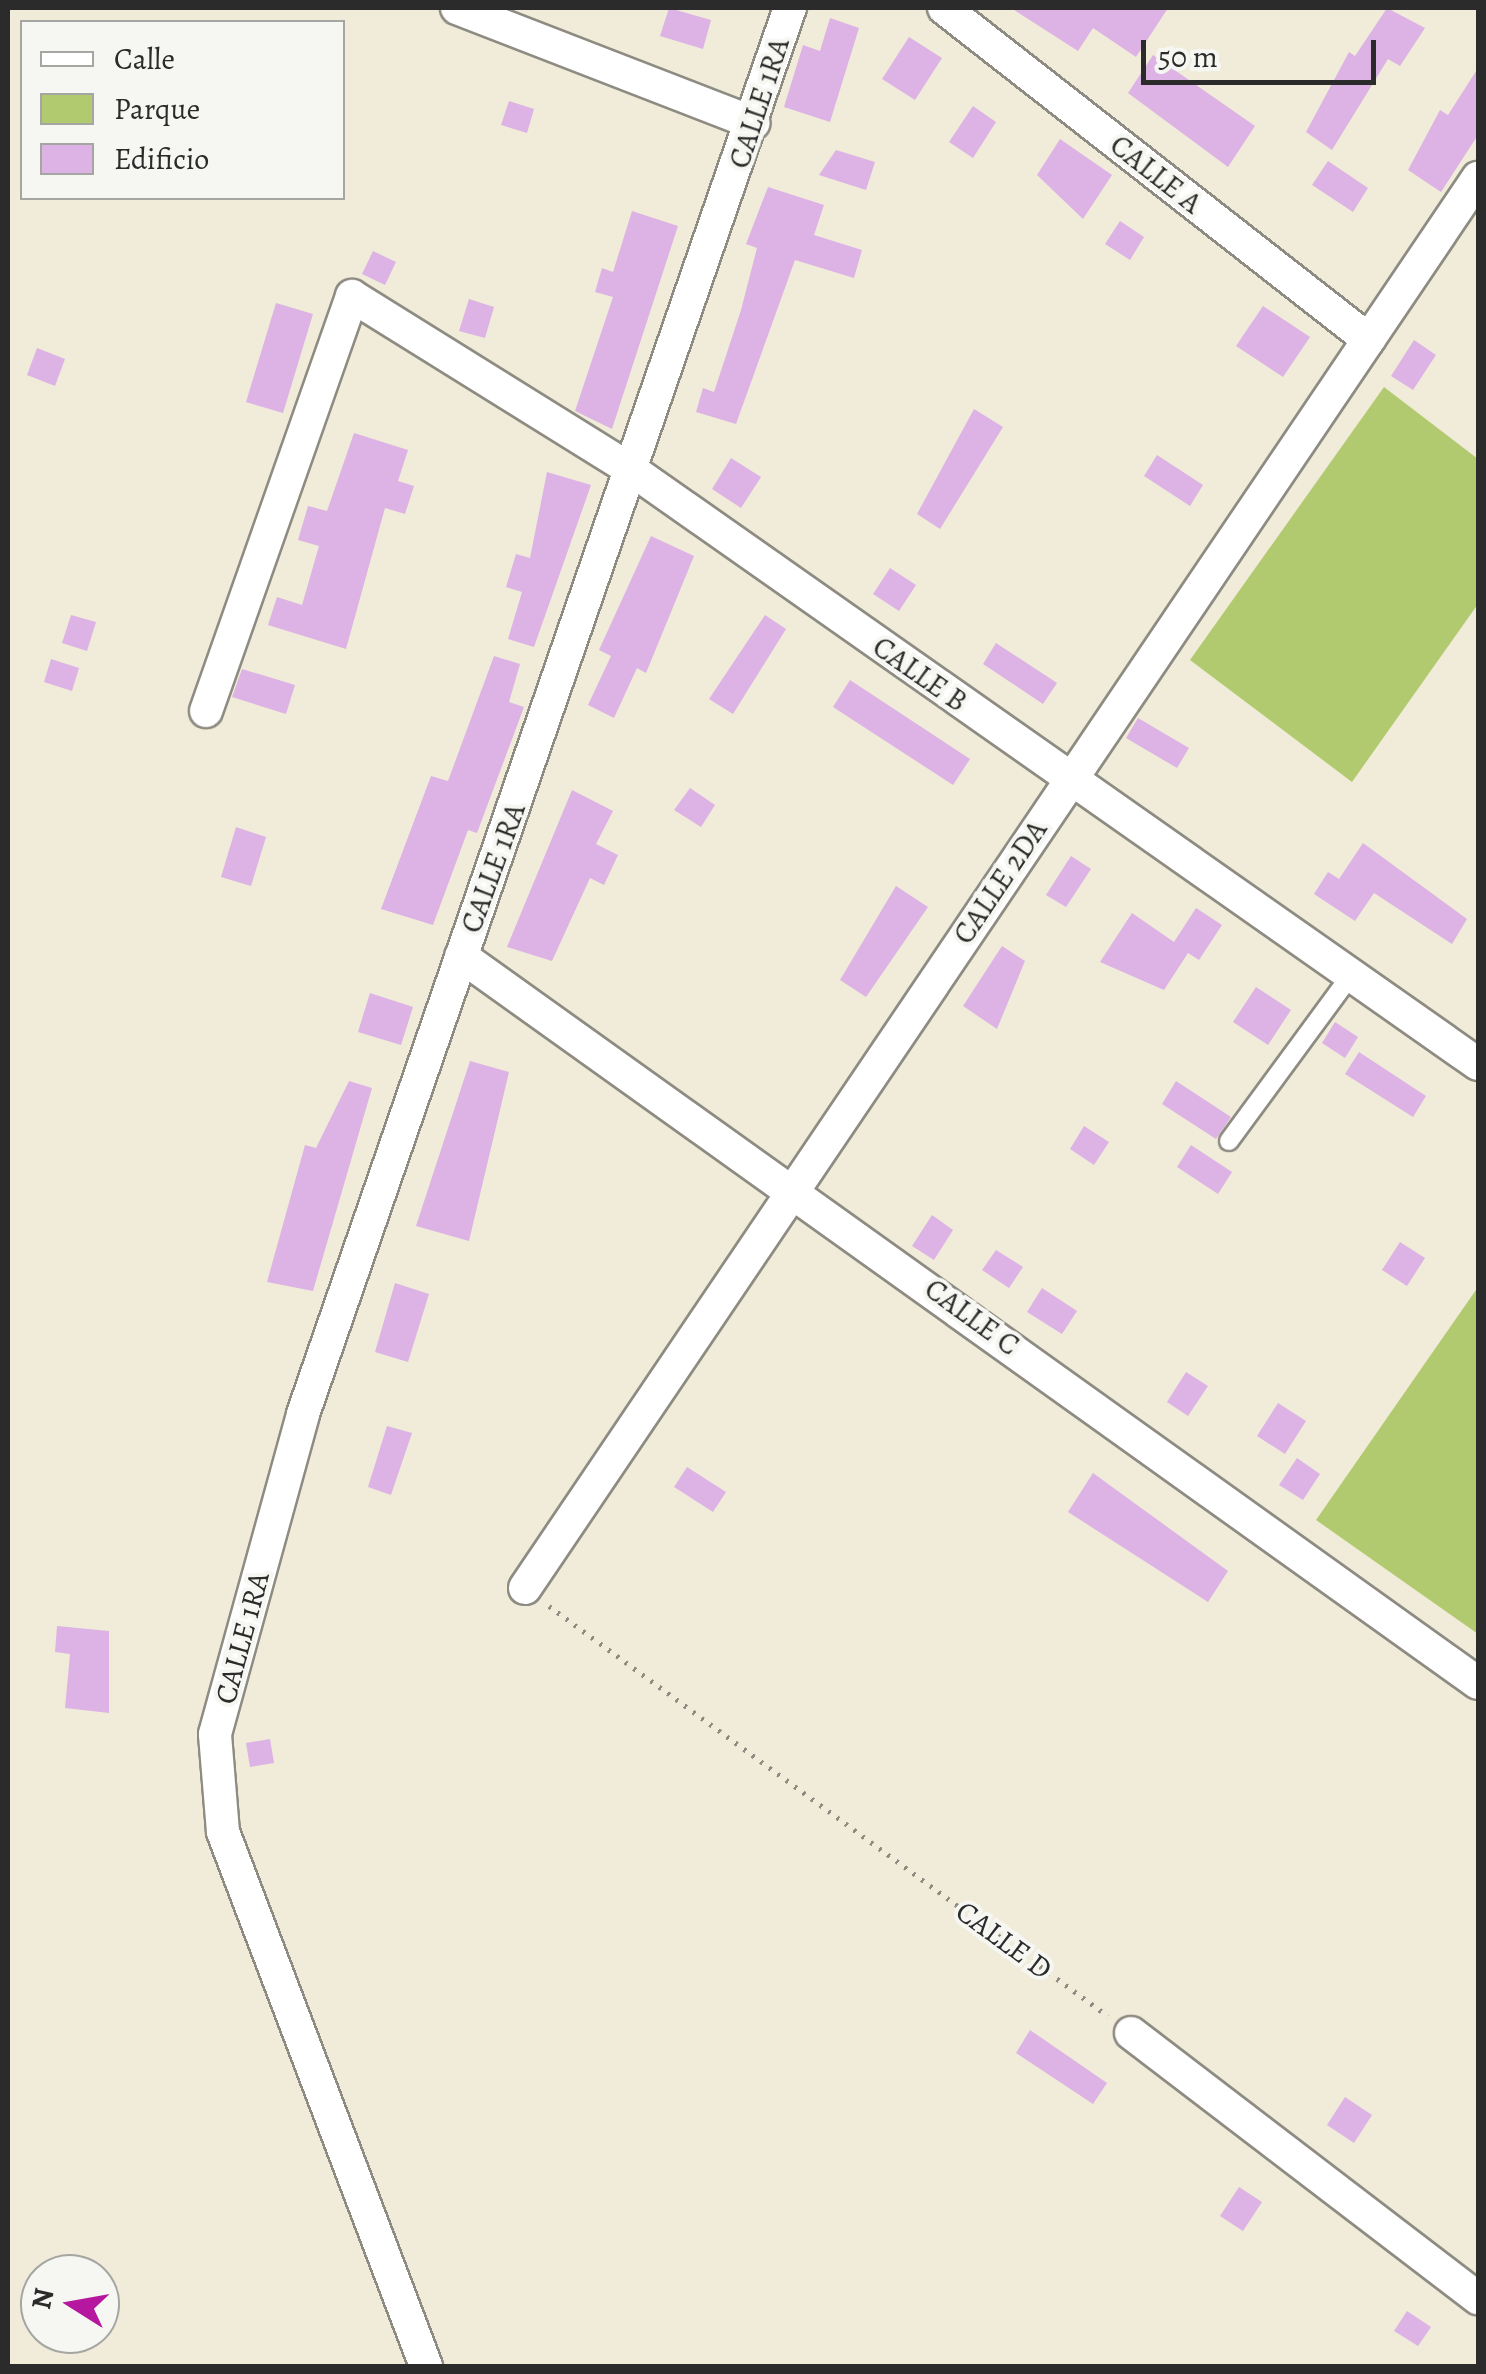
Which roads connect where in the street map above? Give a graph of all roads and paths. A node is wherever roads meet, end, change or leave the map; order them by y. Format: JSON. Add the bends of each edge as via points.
{"nodes":[{"id":1,"x":457,"y":8,"type":"edge"},
{"id":2,"x":790,"y":8,"type":"edge"},
{"id":3,"x":944,"y":8,"type":"edge"},
{"id":4,"x":753,"y":123,"type":"junction"},
{"id":5,"x":1478,"y":178,"type":"edge"},
{"id":6,"x":1369,"y":340,"type":"junction"},
{"id":7,"x":636,"y":473,"type":"junction"},
{"id":8,"x":206,"y":710,"type":"dead end"},
{"id":9,"x":1070,"y":779,"type":"junction"},
{"id":10,"x":461,"y":956,"type":"junction"},
{"id":11,"x":1350,"y":975,"type":"junction"},
{"id":12,"x":1478,"y":1064,"type":"edge"},
{"id":13,"x":1230,"y":1141,"type":"dead end"},
{"id":14,"x":794,"y":1188,"type":"junction"},
{"id":15,"x":525,"y":1588,"type":"joint"},
{"id":16,"x":1478,"y":1683,"type":"edge"},
{"id":17,"x":1131,"y":2033,"type":"joint"},
{"id":18,"x":1478,"y":2298,"type":"edge"},
{"id":19,"x":426,"y":2366,"type":"edge"}],
"edges":[{"from":1,"to":4,"type":"street"},
{"from":2,"to":4,"type":"street","name":"CALLE 1RA"},
{"from":3,"to":6,"type":"street","name":"CALLE A"},
{"from":4,"to":7,"type":"street","name":"CALLE 1RA"},
{"from":5,"to":6,"type":"street","name":"CALLE 2DA"},
{"from":6,"to":9,"type":"street","name":"CALLE 2DA"},
{"from":7,"to":8,"type":"street","name":"CALLE B","via":[[352,296]]},
{"from":7,"to":9,"type":"street","name":"CALLE B"},
{"from":7,"to":10,"type":"street","name":"CALLE 1RA"},
{"from":9,"to":11,"type":"street","name":"CALLE B"},
{"from":9,"to":14,"type":"street","name":"CALLE 2DA"},
{"from":10,"to":14,"type":"street","name":"CALLE C"},
{"from":10,"to":19,"type":"street","name":"CALLE 1RA","via":[[303,1414],[215,1734],[223,1832]]},
{"from":11,"to":12,"type":"street","name":"CALLE B"},
{"from":11,"to":13,"type":"lane"},
{"from":14,"to":15,"type":"street","name":"CALLE 2DA"},
{"from":14,"to":16,"type":"street","name":"CALLE C"},
{"from":15,"to":17,"type":"path","name":"CALLE D"},
{"from":17,"to":18,"type":"street"}]}
